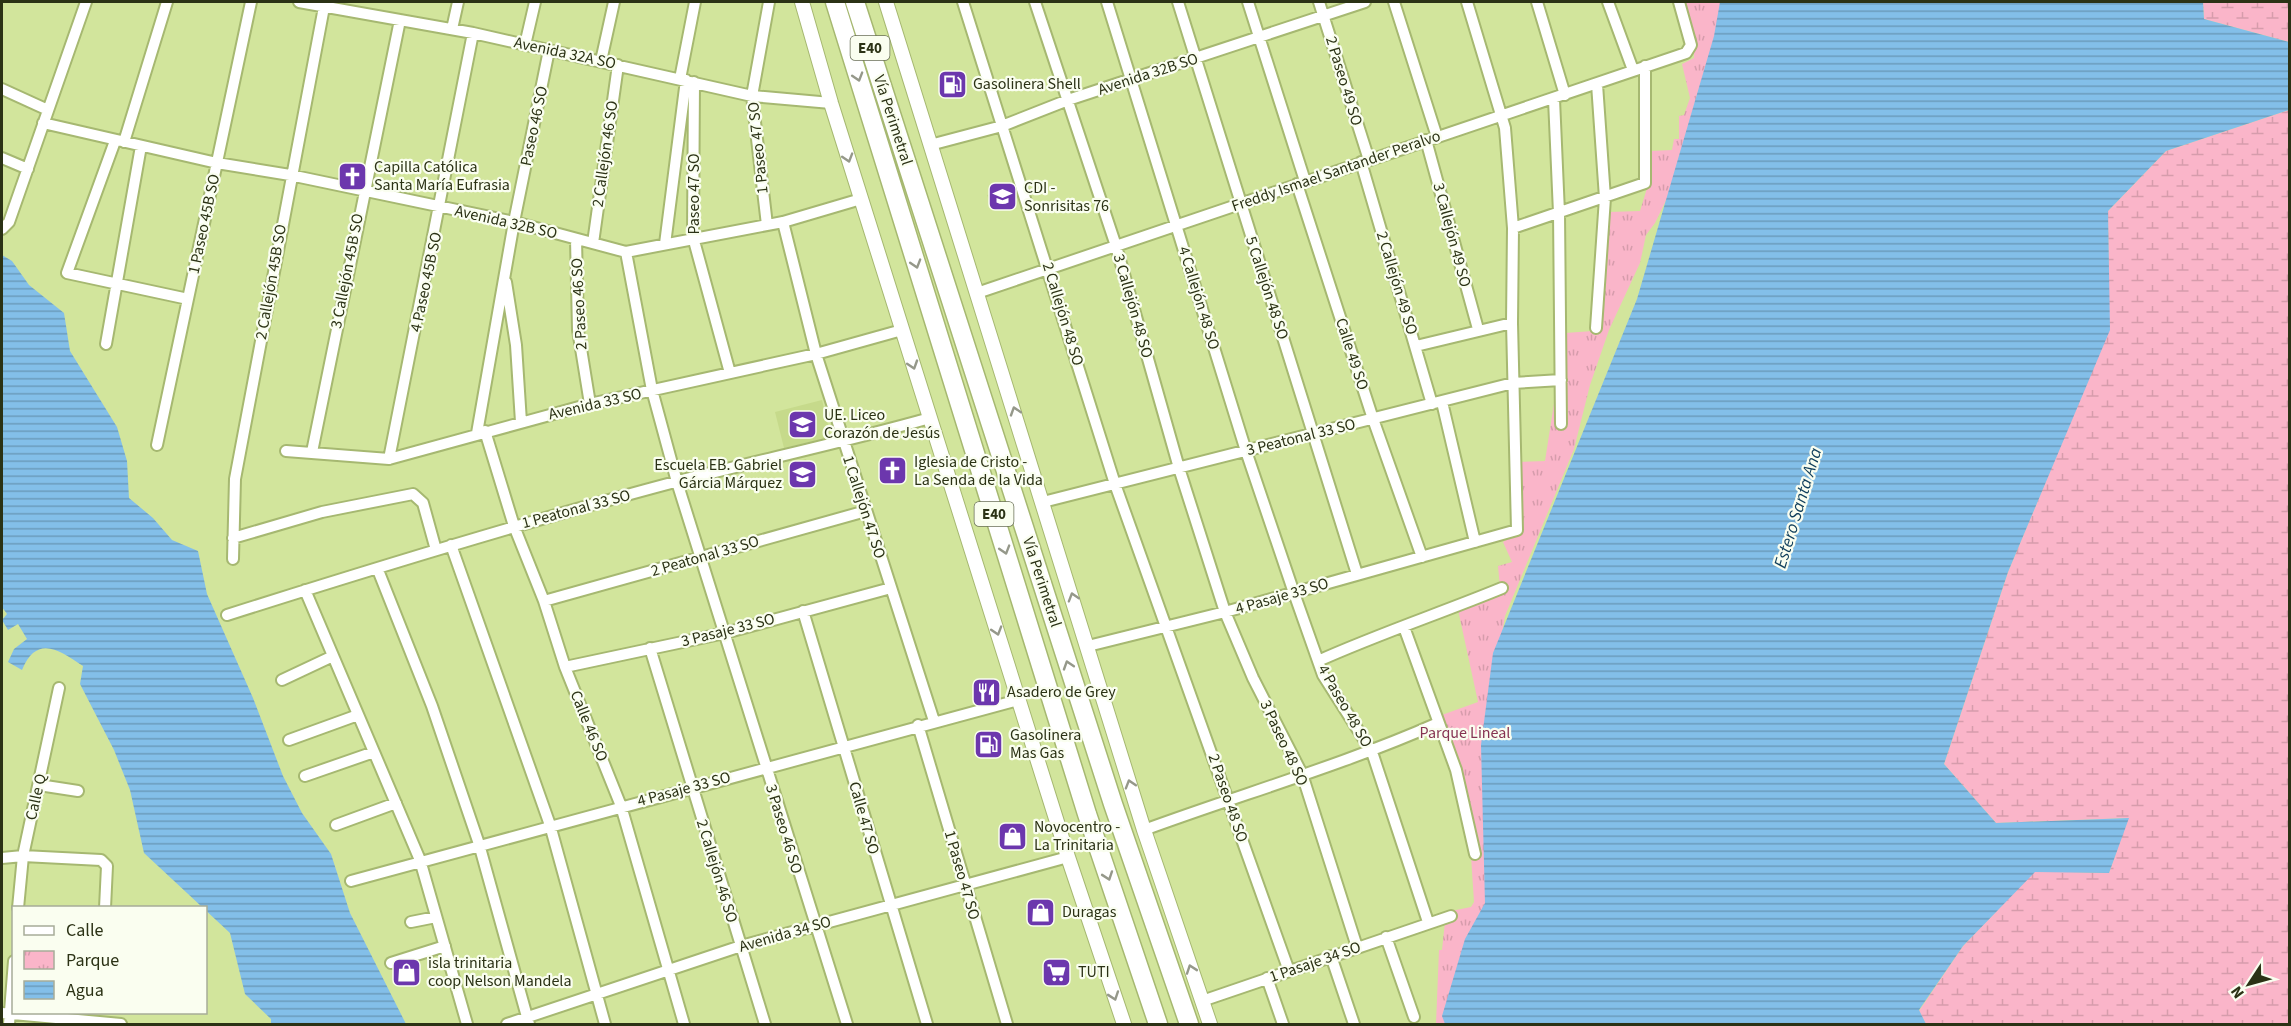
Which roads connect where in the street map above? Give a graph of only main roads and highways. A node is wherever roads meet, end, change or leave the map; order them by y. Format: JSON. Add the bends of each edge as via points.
{"nodes":[{"id":1,"x":835,"y":2,"type":"edge"},
{"id":2,"x":857,"y":2,"type":"edge"},
{"id":3,"x":1113,"y":804,"type":"junction"},
{"id":4,"x":1087,"y":814,"type":"junction"},
{"id":5,"x":1158,"y":1024,"type":"edge"},
{"id":6,"x":1189,"y":1024,"type":"edge"}],
"edges":[{"from":1,"to":4,"type":"highway","name":"Vía Perimetral","number":"E40","one_way":true},
{"from":3,"to":2,"type":"highway","name":"Vía Perimetral","number":"E40","one_way":true},
{"from":3,"to":4,"type":"highway"},
{"from":3,"to":6,"type":"highway","name":"Vía Perimetral","number":"E40"},
{"from":4,"to":5,"type":"highway","name":"Vía Perimetral","number":"E40","one_way":true}]}
